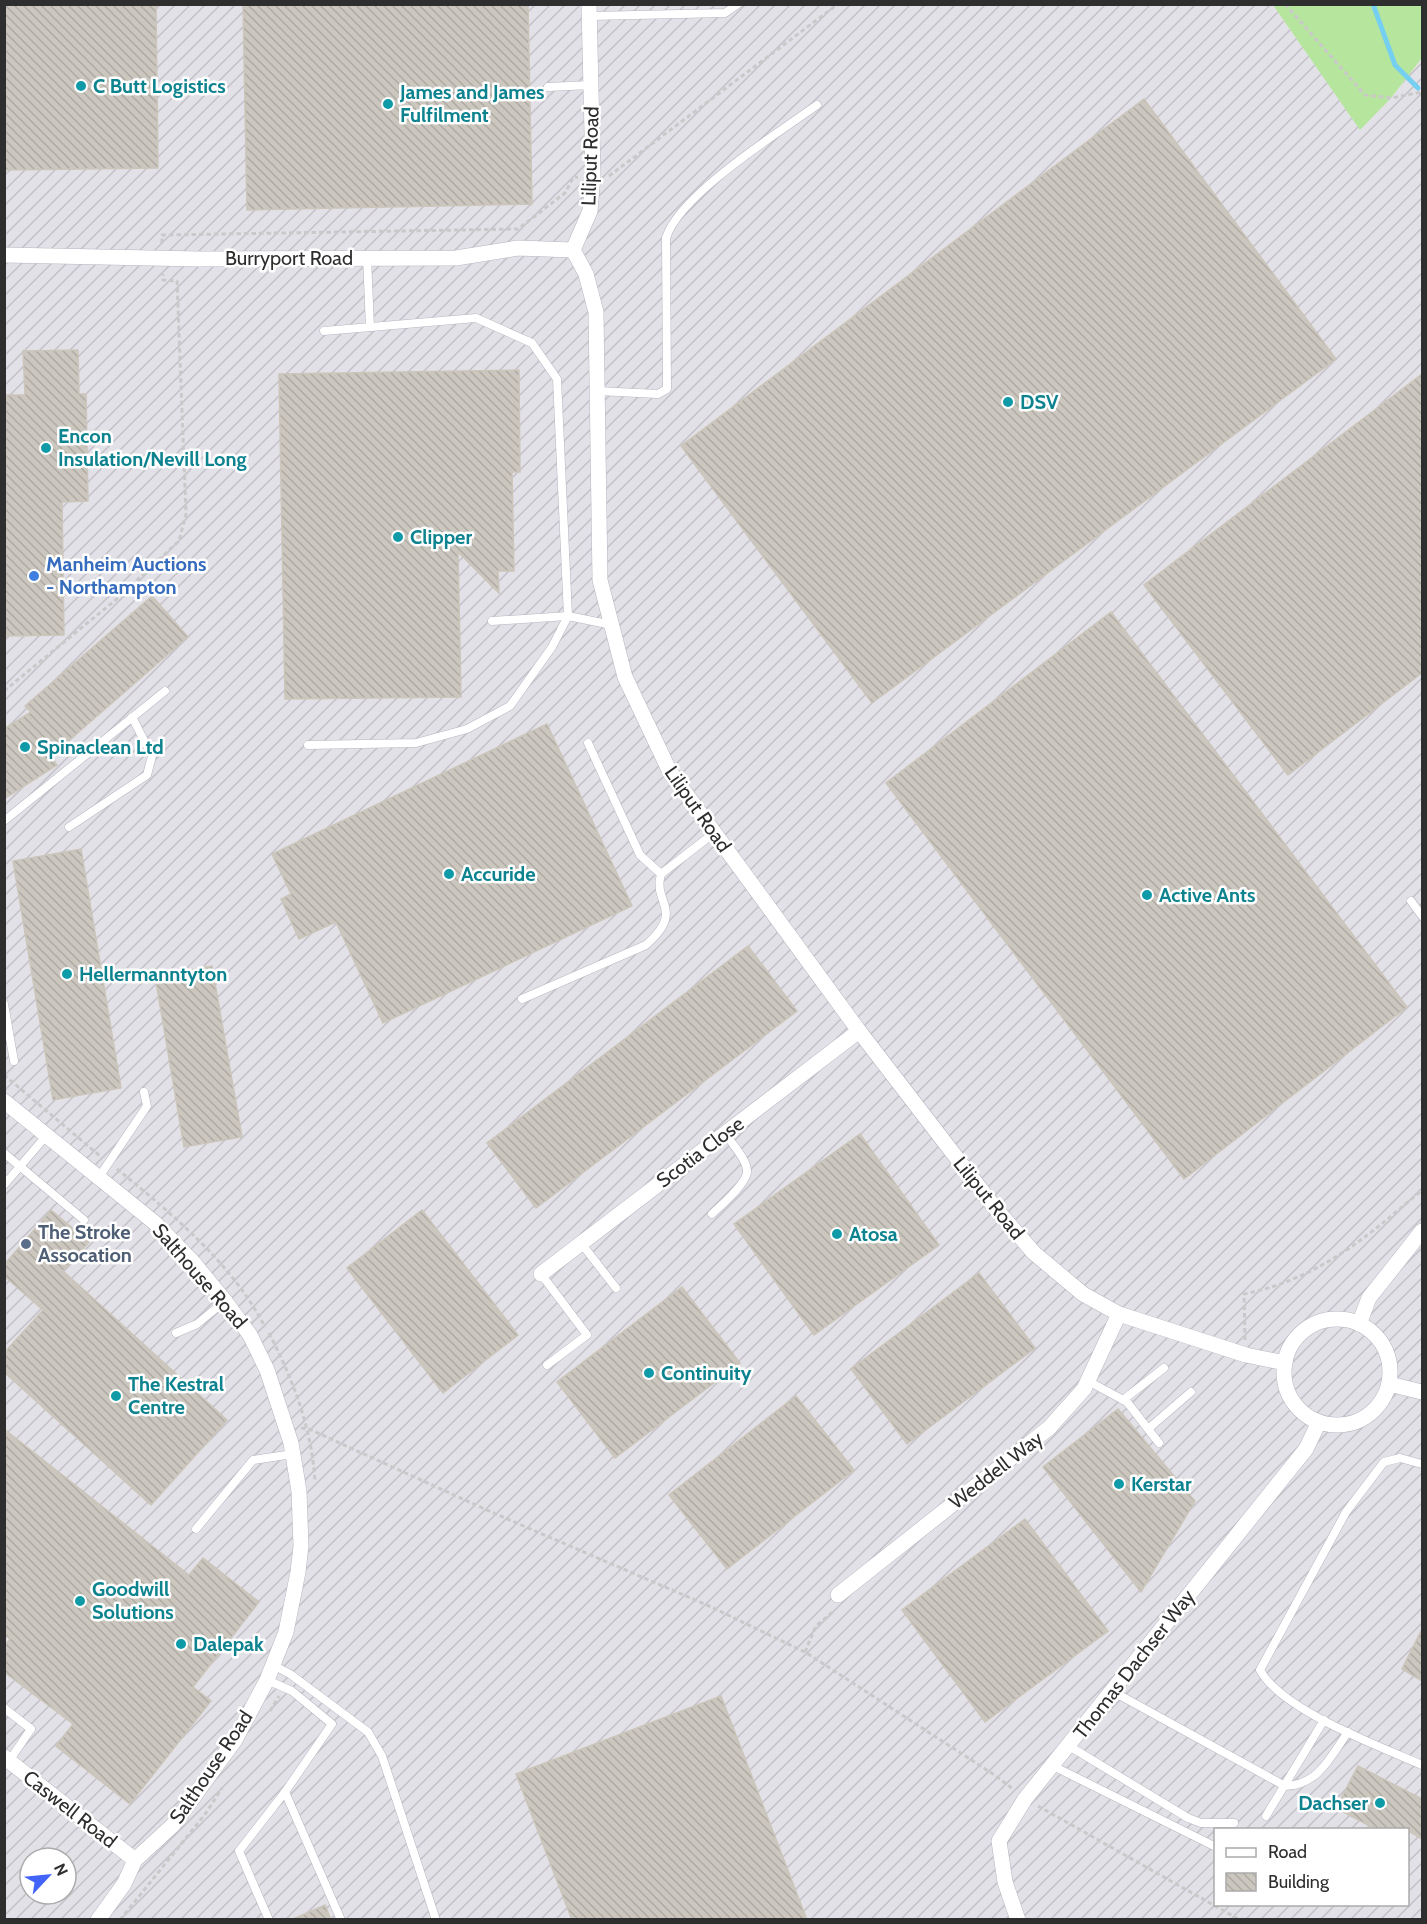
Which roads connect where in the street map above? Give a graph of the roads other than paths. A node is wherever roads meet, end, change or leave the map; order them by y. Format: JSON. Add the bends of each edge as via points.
{"nodes":[{"id":1,"x":738,"y":4,"type":"edge"},
{"id":2,"x":590,"y":10,"type":"edge"},
{"id":3,"x":591,"y":85,"type":"junction"},
{"id":4,"x":548,"y":87,"type":"dead end"},
{"id":5,"x":817,"y":105,"type":"dead end"},
{"id":6,"x":573,"y":250,"type":"junction"},
{"id":7,"x":4,"y":255,"type":"edge"},
{"id":8,"x":367,"y":257,"type":"junction"},
{"id":9,"x":370,"y":327,"type":"junction"},
{"id":10,"x":324,"y":331,"type":"dead end"},
{"id":11,"x":597,"y":391,"type":"junction"},
{"id":12,"x":568,"y":616,"type":"junction"},
{"id":13,"x":492,"y":621,"type":"dead end"},
{"id":14,"x":612,"y":625,"type":"junction"},
{"id":15,"x":165,"y":691,"type":"dead end"},
{"id":16,"x":132,"y":717,"type":"junction"},
{"id":17,"x":588,"y":743,"type":"dead end"},
{"id":18,"x":308,"y":745,"type":"dead end"},
{"id":19,"x":4,"y":821,"type":"edge"},
{"id":20,"x":69,"y":827,"type":"dead end"},
{"id":21,"x":714,"y":833,"type":"junction"},
{"id":22,"x":661,"y":874,"type":"junction"},
{"id":23,"x":1411,"y":901,"type":"dead end"},
{"id":24,"x":1422,"y":916,"type":"edge"},
{"id":25,"x":522,"y":999,"type":"dead end"},
{"id":26,"x":4,"y":1004,"type":"edge"},
{"id":27,"x":859,"y":1031,"type":"junction"},
{"id":28,"x":14,"y":1061,"type":"dead end"},
{"id":29,"x":144,"y":1092,"type":"dead end"},
{"id":30,"x":4,"y":1101,"type":"edge"},
{"id":31,"x":725,"y":1133,"type":"junction"},
{"id":32,"x":46,"y":1136,"type":"junction"},
{"id":33,"x":4,"y":1153,"type":"edge"},
{"id":34,"x":20,"y":1167,"type":"junction"},
{"id":35,"x":99,"y":1177,"type":"junction"},
{"id":36,"x":4,"y":1185,"type":"edge"},
{"id":37,"x":712,"y":1214,"type":"dead end"},
{"id":38,"x":84,"y":1220,"type":"dead end"},
{"id":39,"x":1422,"y":1231,"type":"edge"},
{"id":40,"x":581,"y":1243,"type":"junction"},
{"id":41,"x":541,"y":1274,"type":"joint"},
{"id":42,"x":616,"y":1287,"type":"dead end"},
{"id":43,"x":225,"y":1301,"type":"junction"},
{"id":44,"x":1119,"y":1314,"type":"junction"},
{"id":45,"x":1359,"y":1324,"type":"junction"},
{"id":46,"x":176,"y":1333,"type":"dead end"},
{"id":47,"x":1285,"y":1363,"type":"junction"},
{"id":48,"x":547,"y":1365,"type":"dead end"},
{"id":49,"x":1164,"y":1368,"type":"dead end"},
{"id":50,"x":1088,"y":1381,"type":"junction"},
{"id":51,"x":1389,"y":1384,"type":"junction"},
{"id":52,"x":1191,"y":1392,"type":"dead end"},
{"id":53,"x":1422,"y":1392,"type":"edge"},
{"id":54,"x":1124,"y":1400,"type":"junction"},
{"id":55,"x":1319,"y":1422,"type":"junction"},
{"id":56,"x":1148,"y":1429,"type":"junction"},
{"id":57,"x":1159,"y":1443,"type":"dead end"},
{"id":58,"x":292,"y":1454,"type":"junction"},
{"id":59,"x":1422,"y":1464,"type":"edge"},
{"id":60,"x":196,"y":1529,"type":"dead end"},
{"id":61,"x":838,"y":1595,"type":"road end"},
{"id":62,"x":270,"y":1672,"type":"junction"},
{"id":63,"x":1112,"y":1691,"type":"junction"},
{"id":64,"x":4,"y":1708,"type":"edge"},
{"id":65,"x":1324,"y":1720,"type":"junction"},
{"id":66,"x":1348,"y":1732,"type":"junction"},
{"id":67,"x":1069,"y":1746,"type":"junction"},
{"id":68,"x":7,"y":1759,"type":"edge"},
{"id":69,"x":1422,"y":1765,"type":"edge"},
{"id":70,"x":1053,"y":1766,"type":"junction"},
{"id":71,"x":1285,"y":1786,"type":"junction"},
{"id":72,"x":285,"y":1792,"type":"junction"},
{"id":73,"x":1266,"y":1816,"type":"dead end"},
{"id":74,"x":1234,"y":1823,"type":"dead end"},
{"id":75,"x":1214,"y":1846,"type":"edge"},
{"id":76,"x":135,"y":1860,"type":"junction"},
{"id":77,"x":98,"y":1920,"type":"edge"},
{"id":78,"x":269,"y":1920,"type":"edge"},
{"id":79,"x":341,"y":1920,"type":"edge"},
{"id":80,"x":436,"y":1920,"type":"edge"},
{"id":81,"x":1018,"y":1920,"type":"edge"}],
"edges":[{"from":1,"to":2,"type":"lane","via":[[725,13]]},
{"from":2,"to":3,"type":"street","name":"Liliput Road"},
{"from":3,"to":4,"type":"lane"},
{"from":3,"to":6,"type":"street","name":"Liliput Road","via":[[590,211]]},
{"from":5,"to":11,"type":"lane","via":[[691,199],[670,225],[666,238],[667,389],[658,394]]},
{"from":6,"to":8,"type":"street","name":"Burryport Road","via":[[518,248],[456,258]]},
{"from":6,"to":11,"type":"street","name":"Liliput Road","via":[[586,274],[596,312]]},
{"from":7,"to":8,"type":"street","name":"Burryport Road"},
{"from":8,"to":9,"type":"lane"},
{"from":9,"to":10,"type":"lane"},
{"from":9,"to":12,"type":"lane","via":[[476,318],[532,343],[557,379]]},
{"from":11,"to":14,"type":"street","name":"Liliput Road","via":[[600,580]]},
{"from":12,"to":13,"type":"lane"},
{"from":12,"to":14,"type":"lane"},
{"from":12,"to":18,"type":"lane","via":[[552,647],[510,706],[466,729],[416,743]]},
{"from":14,"to":21,"type":"street","name":"Liliput Road","via":[[625,677],[670,772]]},
{"from":15,"to":16,"type":"lane"},
{"from":16,"to":19,"type":"lane"},
{"from":16,"to":20,"type":"lane","via":[[152,756],[147,775]]},
{"from":17,"to":22,"type":"lane","via":[[640,855]]},
{"from":21,"to":22,"type":"lane"},
{"from":21,"to":27,"type":"street","name":"Liliput Road"},
{"from":22,"to":25,"type":"lane","via":[[658,883],[667,906],[662,931],[630,953]]},
{"from":23,"to":24,"type":"lane"},
{"from":26,"to":28,"type":"lane"},
{"from":27,"to":31,"type":"street","name":"Scotia Close"},
{"from":27,"to":44,"type":"street","name":"Liliput Road","via":[[1034,1253],[1083,1294]]},
{"from":29,"to":35,"type":"lane","via":[[147,1106]]},
{"from":30,"to":32,"type":"street","name":"Salthouse Road"},
{"from":31,"to":37,"type":"lane","via":[[747,1175]]},
{"from":31,"to":40,"type":"street","name":"Scotia Close"},
{"from":32,"to":34,"type":"lane"},
{"from":32,"to":35,"type":"street","name":"Salthouse Road"},
{"from":33,"to":34,"type":"lane"},
{"from":34,"to":36,"type":"lane"},
{"from":34,"to":38,"type":"lane"},
{"from":35,"to":43,"type":"street","name":"Salthouse Road","via":[[155,1223]]},
{"from":39,"to":45,"type":"street","via":[[1374,1292]]},
{"from":40,"to":41,"type":"street","name":"Scotia Close"},
{"from":40,"to":42,"type":"lane"},
{"from":41,"to":48,"type":"lane","via":[[587,1335]]},
{"from":43,"to":46,"type":"lane","via":[[197,1324]]},
{"from":43,"to":58,"type":"street","name":"Salthouse Road","via":[[250,1335],[267,1370]]},
{"from":44,"to":47,"type":"street","name":"Liliput Road"},
{"from":44,"to":50,"type":"street","name":"Weddell Way"},
{"from":45,"to":47,"type":"street","via":[[1327,1320],[1312,1325],[1299,1335]]},
{"from":45,"to":51,"type":"street","via":[[1383,1346],[1389,1362]]},
{"from":47,"to":55,"type":"street","via":[[1288,1393],[1296,1405]]},
{"from":49,"to":54,"type":"lane"},
{"from":50,"to":54,"type":"lane"},
{"from":50,"to":61,"type":"street","name":"Weddell Way","via":[[1049,1428]]},
{"from":51,"to":53,"type":"street"},
{"from":51,"to":55,"type":"street","via":[[1377,1407],[1365,1418],[1351,1424]]},
{"from":52,"to":56,"type":"lane"},
{"from":54,"to":56,"type":"lane"},
{"from":55,"to":63,"type":"street","name":"Thomas Dachser Way","via":[[1306,1449]]},
{"from":56,"to":57,"type":"lane"},
{"from":58,"to":60,"type":"lane","via":[[253,1460]]},
{"from":58,"to":62,"type":"street","name":"Salthouse Road","via":[[299,1491],[301,1546],[286,1632]]},
{"from":59,"to":65,"type":"lane","via":[[1400,1458],[1384,1462],[1346,1512],[1260,1670],[1278,1693]]},
{"from":62,"to":72,"type":"lane","via":[[332,1724]]},
{"from":62,"to":76,"type":"street","name":"Salthouse Road","via":[[235,1740],[173,1825]]},
{"from":62,"to":80,"type":"lane","via":[[290,1674],[368,1732],[382,1756]]},
{"from":63,"to":67,"type":"street","name":"Thomas Dachser Way"},
{"from":63,"to":71,"type":"lane"},
{"from":64,"to":68,"type":"lane","via":[[31,1729]]},
{"from":65,"to":66,"type":"lane"},
{"from":65,"to":71,"type":"lane"},
{"from":66,"to":69,"type":"lane"},
{"from":66,"to":71,"type":"lane","via":[[1315,1777],[1299,1785]]},
{"from":67,"to":70,"type":"street","name":"Thomas Dachser Way"},
{"from":67,"to":74,"type":"lane","via":[[1188,1818],[1201,1823]]},
{"from":68,"to":76,"type":"street","name":"Caswell Road"},
{"from":70,"to":75,"type":"lane"},
{"from":70,"to":81,"type":"street","name":"Thomas Dachser Way","via":[[1025,1799],[999,1841],[1005,1882]]},
{"from":71,"to":73,"type":"lane"},
{"from":72,"to":78,"type":"lane","via":[[239,1851]]},
{"from":72,"to":79,"type":"lane"},
{"from":76,"to":77,"type":"street","name":"Salthouse Road","via":[[124,1884]]}]}
